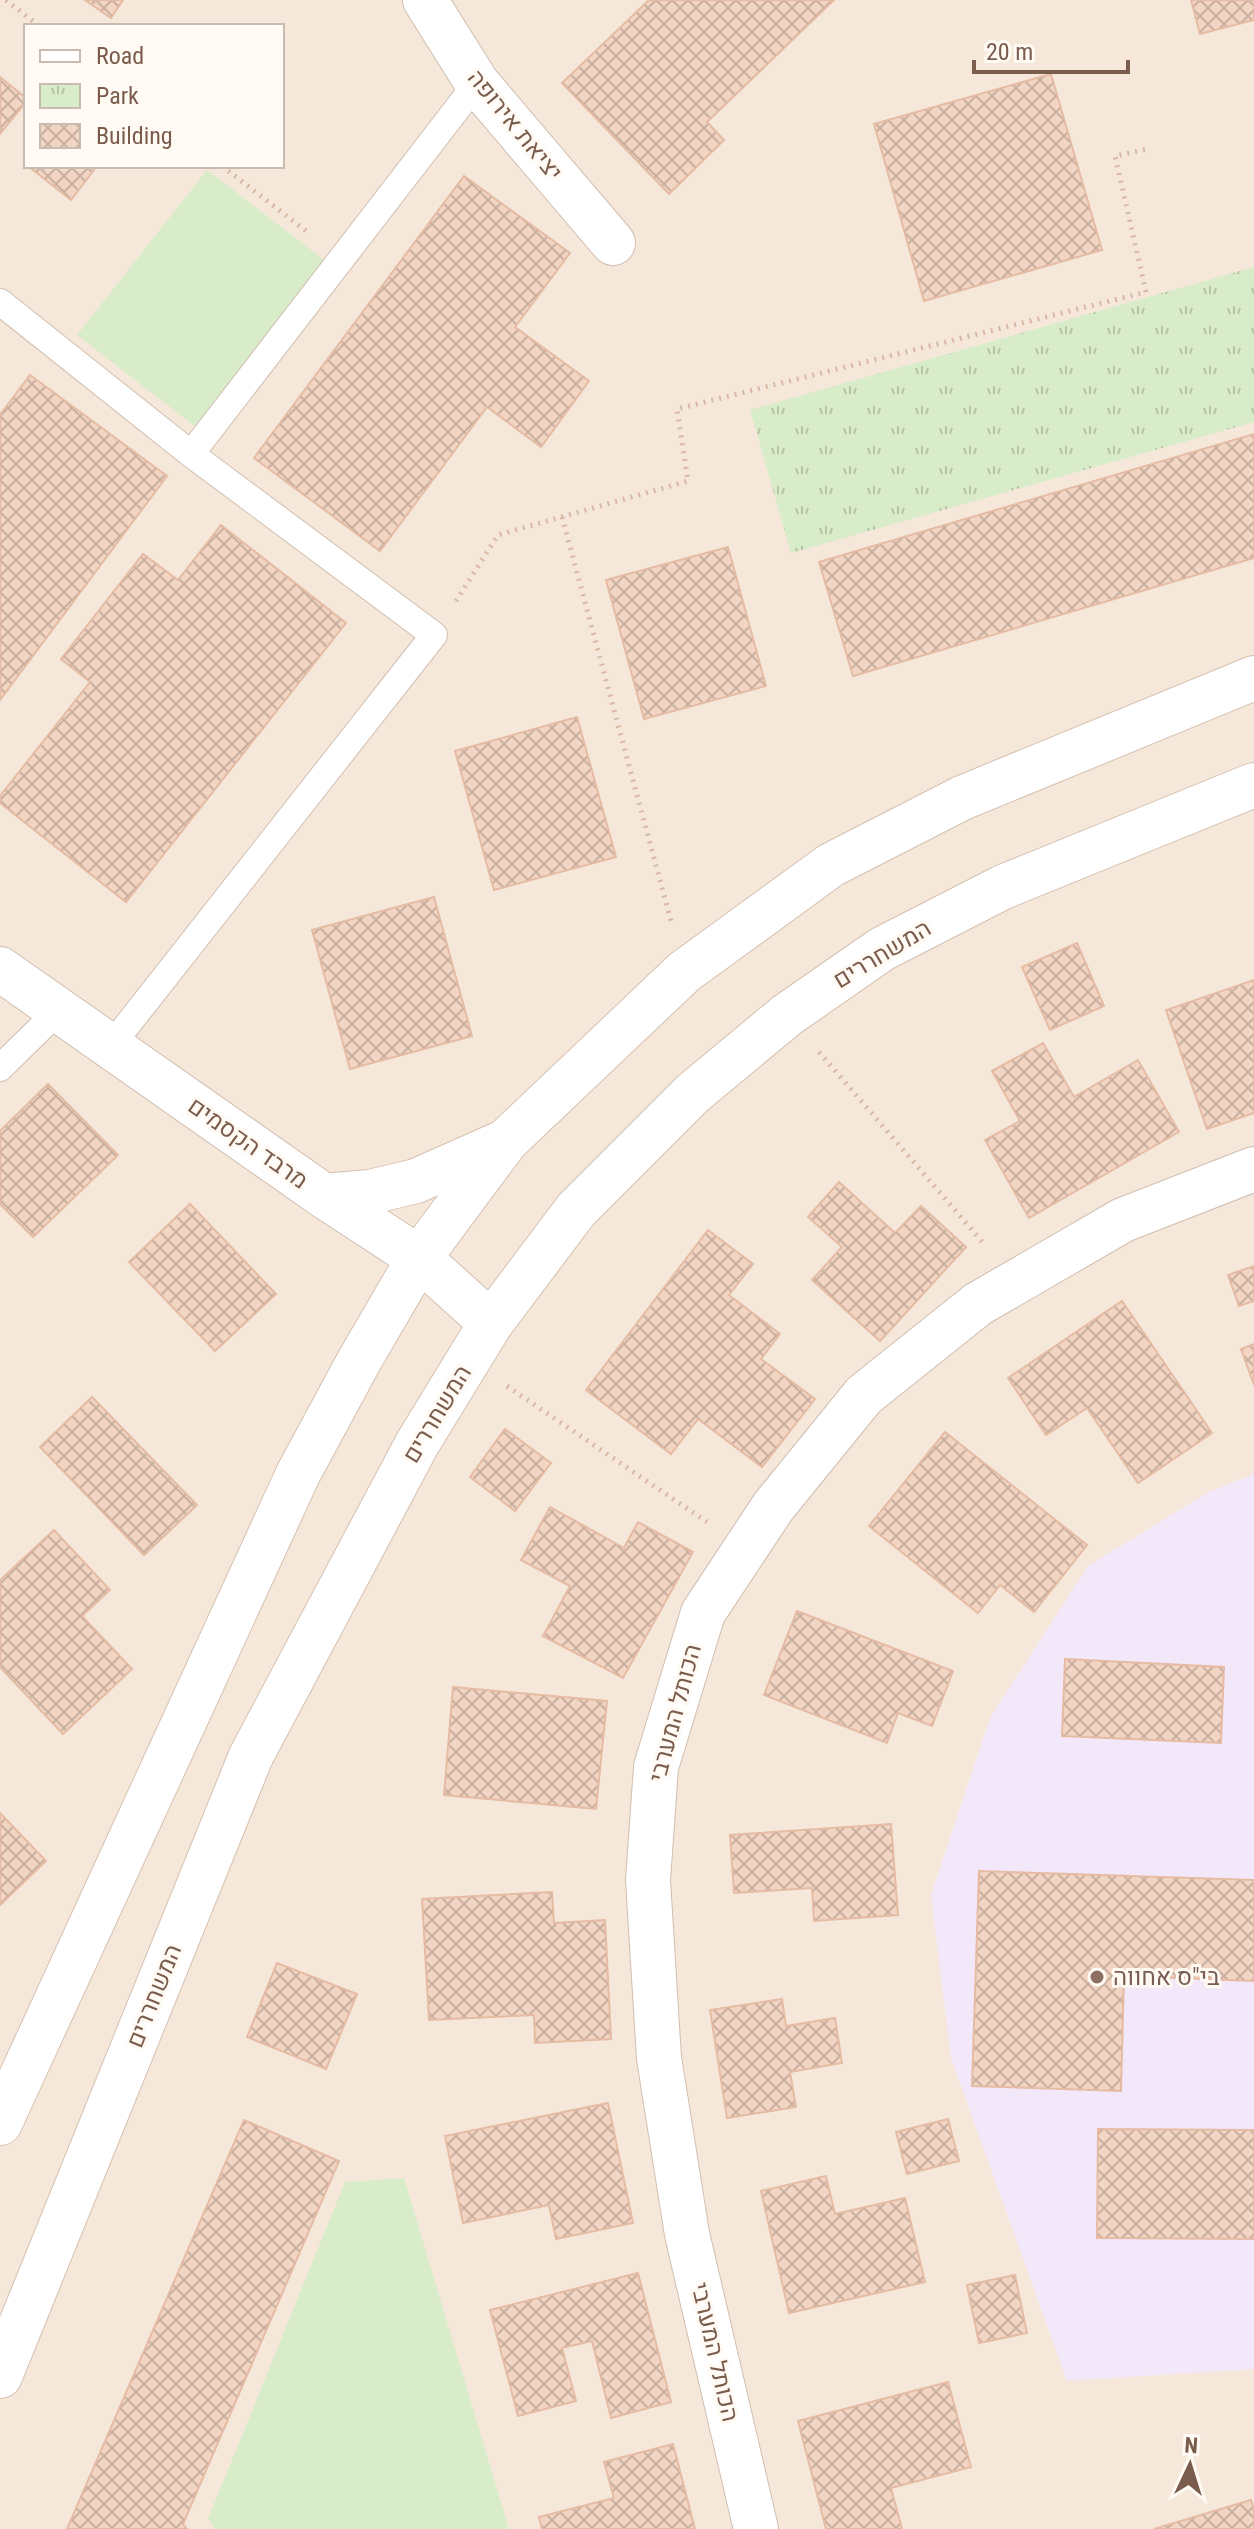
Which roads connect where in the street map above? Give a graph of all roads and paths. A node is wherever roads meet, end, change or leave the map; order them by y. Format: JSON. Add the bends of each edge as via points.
{"nodes":[{"id":1,"x":6,"y":0,"type":"edge"},
{"id":2,"x":425,"y":0,"type":"edge"},
{"id":3,"x":36,"y":24,"type":"edge"},
{"id":4,"x":477,"y":83,"type":"junction"},
{"id":5,"x":1147,"y":149,"type":"dead end"},
{"id":6,"x":225,"y":168,"type":"edge"},
{"id":7,"x":613,"y":243,"type":"dead end"},
{"id":8,"x":341,"y":258,"type":"junction"},
{"id":9,"x":0,"y":302,"type":"edge"},
{"id":10,"x":191,"y":454,"type":"junction"},
{"id":11,"x":562,"y":517,"type":"junction"},
{"id":12,"x":434,"y":635,"type":"junction"},
{"id":13,"x":1254,"y":678,"type":"edge"},
{"id":14,"x":1254,"y":785,"type":"edge"},
{"id":15,"x":0,"y":969,"type":"edge"},
{"id":16,"x":684,"y":972,"type":"junction"},
{"id":17,"x":59,"y":1010,"type":"junction"},
{"id":18,"x":787,"y":1015,"type":"junction"},
{"id":19,"x":110,"y":1047,"type":"junction"},
{"id":20,"x":0,"y":1068,"type":"edge"},
{"id":21,"x":506,"y":1141,"type":"junction"},
{"id":22,"x":1254,"y":1169,"type":"edge"},
{"id":23,"x":324,"y":1196,"type":"junction"},
{"id":24,"x":419,"y":1258,"type":"junction"},
{"id":25,"x":1016,"y":1282,"type":"junction"},
{"id":26,"x":491,"y":1323,"type":"junction"},
{"id":27,"x":470,"y":1361,"type":"junction"},
{"id":28,"x":746,"y":1548,"type":"junction"},
{"id":29,"x":0,"y":2123,"type":"edge"},
{"id":30,"x":0,"y":2376,"type":"edge"},
{"id":31,"x":756,"y":2529,"type":"edge"}],
"edges":[{"from":1,"to":3,"type":"path"},
{"from":2,"to":4,"type":"main road","name":"יציאת אירופה"},
{"from":4,"to":7,"type":"main road","name":"יציאת אירופה"},
{"from":4,"to":8,"type":"lane"},
{"from":5,"to":11,"type":"path","via":[[1115,156],[1146,292],[677,409],[688,481]]},
{"from":6,"to":8,"type":"path"},
{"from":8,"to":10,"type":"lane"},
{"from":9,"to":10,"type":"lane"},
{"from":10,"to":12,"type":"lane"},
{"from":11,"to":12,"type":"path","via":[[498,535]]},
{"from":11,"to":16,"type":"path"},
{"from":12,"to":19,"type":"lane"},
{"from":13,"to":16,"type":"main road","via":[[962,798],[844,858]]},
{"from":14,"to":18,"type":"main road","name":"המשחררים","via":[[1003,887],[882,949]]},
{"from":15,"to":17,"type":"main road","name":"מרבד הקסמים"},
{"from":16,"to":21,"type":"main road"},
{"from":17,"to":19,"type":"main road","name":"מרבד הקסמים"},
{"from":17,"to":20,"type":"lane"},
{"from":18,"to":25,"type":"path"},
{"from":18,"to":26,"type":"main road","name":"המשחררים","via":[[693,1093],[576,1210]]},
{"from":19,"to":23,"type":"main road","name":"מרבד הקסמים"},
{"from":21,"to":23,"type":"main road","via":[[416,1181]]},
{"from":21,"to":24,"type":"main road"},
{"from":22,"to":25,"type":"main road","name":"הכותל המערבי","via":[[1123,1220]]},
{"from":23,"to":24,"type":"main road","name":"מרבד הקסמים"},
{"from":24,"to":26,"type":"main road","name":"מרבד הקסמים"},
{"from":24,"to":29,"type":"main road","via":[[298,1474]]},
{"from":25,"to":28,"type":"main road","name":"הכותל המערבי","via":[[978,1304],[864,1395]]},
{"from":26,"to":27,"type":"main road","name":"המשחררים"},
{"from":27,"to":28,"type":"path"},
{"from":27,"to":30,"type":"main road","name":"המשחררים","via":[[417,1444],[251,1756]]},
{"from":28,"to":31,"type":"main road","name":"הכותל המערבי","via":[[703,1613],[656,1767],[648,1880],[659,2058],[687,2234]]}]}
